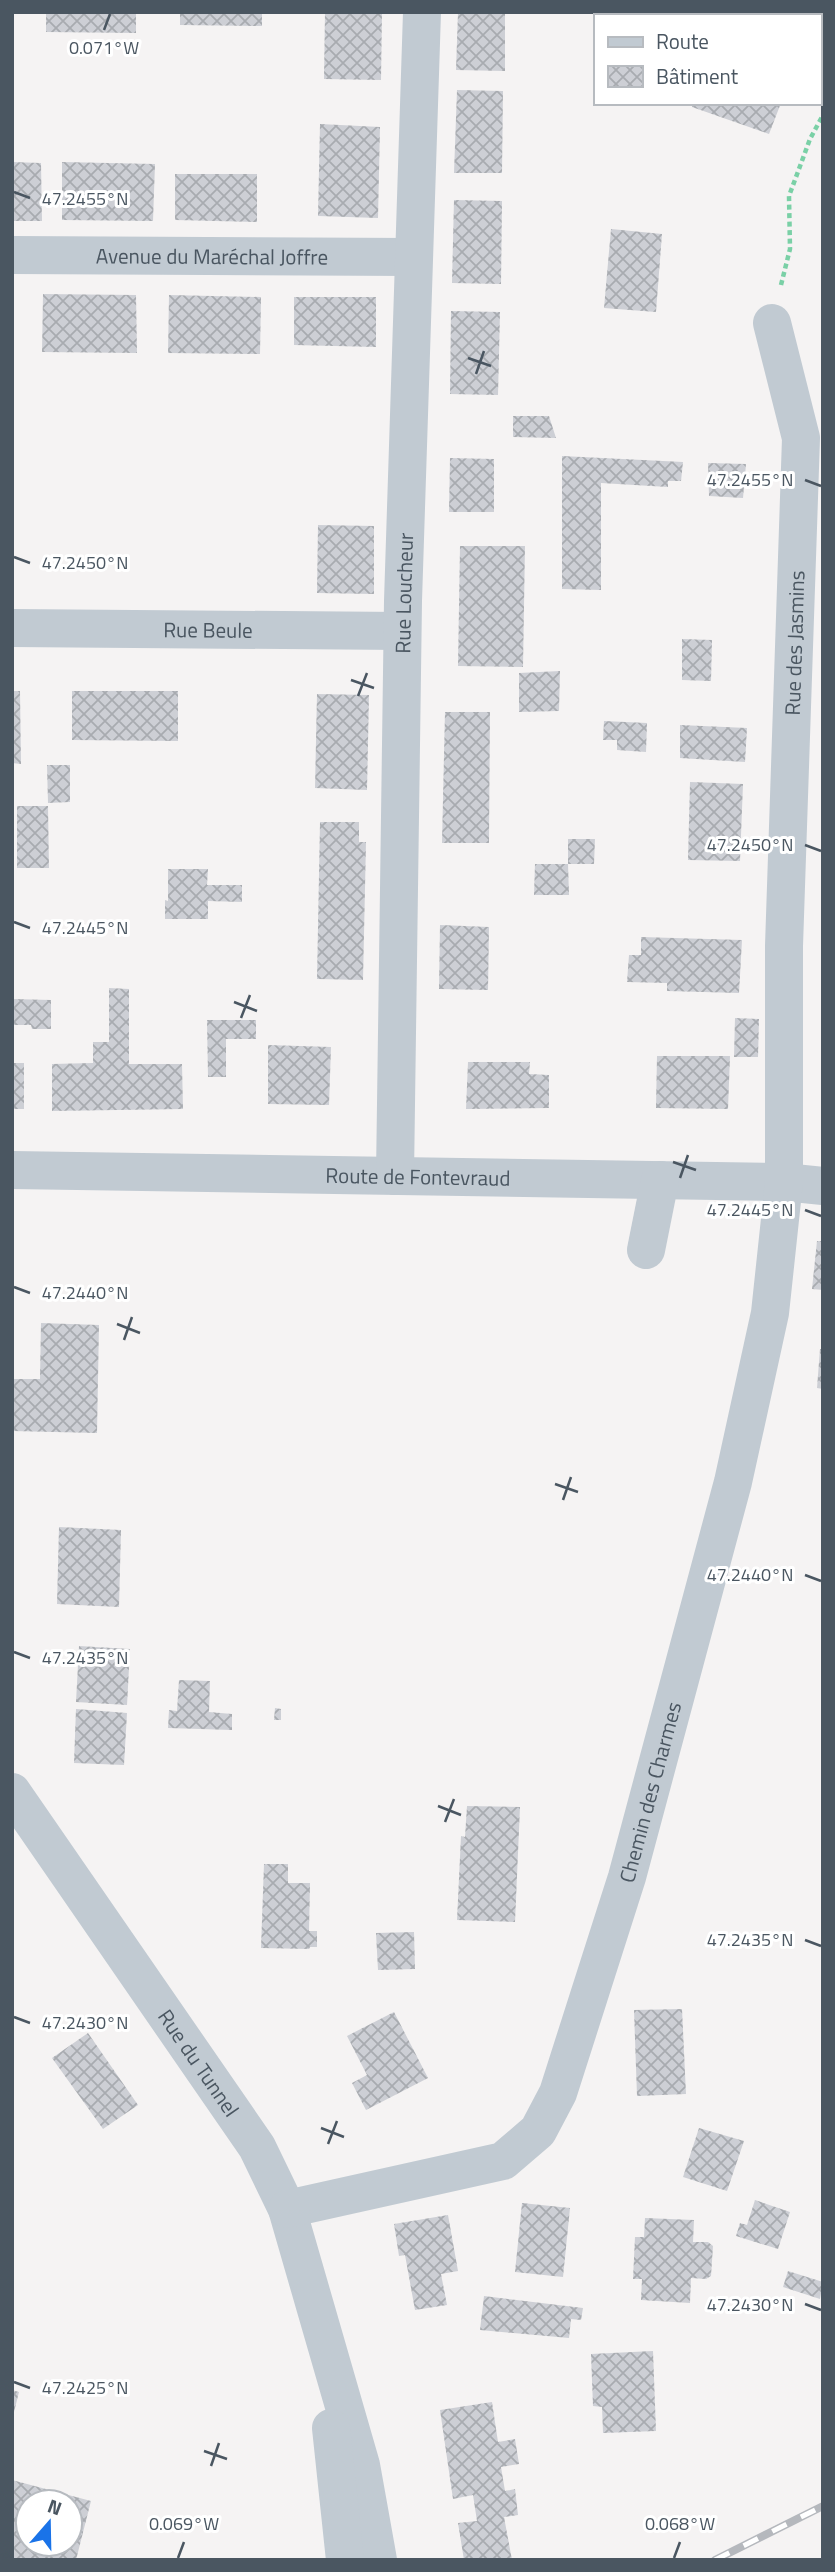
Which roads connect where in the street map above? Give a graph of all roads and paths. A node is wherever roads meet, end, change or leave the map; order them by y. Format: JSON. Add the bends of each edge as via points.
{"nodes":[{"id":1,"x":422,"y":12,"type":"edge"},
{"id":2,"x":823,"y":115,"type":"edge"},
{"id":3,"x":12,"y":255,"type":"edge"},
{"id":4,"x":412,"y":257,"type":"junction"},
{"id":5,"x":772,"y":323,"type":"joint"},
{"id":6,"x":12,"y":628,"type":"edge"},
{"id":7,"x":402,"y":631,"type":"junction"},
{"id":8,"x":12,"y":1170,"type":"edge"},
{"id":9,"x":395,"y":1176,"type":"junction"},
{"id":10,"x":660,"y":1180,"type":"junction"},
{"id":11,"x":784,"y":1182,"type":"junction"},
{"id":12,"x":823,"y":1186,"type":"edge"},
{"id":13,"x":646,"y":1250,"type":"dead end"},
{"id":14,"x":12,"y":1792,"type":"edge"},
{"id":15,"x":287,"y":2209,"type":"junction"},
{"id":16,"x":330,"y":2359,"type":"junction"},
{"id":17,"x":345,"y":2560,"type":"edge"},
{"id":18,"x":378,"y":2560,"type":"edge"}],
"edges":[{"from":1,"to":4,"type":"street","name":"Rue Loucheur"},
{"from":2,"to":5,"type":"path","via":[[789,196],[790,249]]},
{"from":3,"to":4,"type":"street","name":"Avenue du Maréchal Joffre"},
{"from":4,"to":7,"type":"street","name":"Rue Loucheur"},
{"from":5,"to":11,"type":"street","name":"Rue des Jasmins","via":[[801,438],[784,946]]},
{"from":6,"to":7,"type":"street","name":"Rue Beule"},
{"from":7,"to":9,"type":"street","name":"Rue Loucheur"},
{"from":8,"to":9,"type":"street","name":"Route de Fontevraud"},
{"from":9,"to":10,"type":"street","name":"Route de Fontevraud"},
{"from":10,"to":11,"type":"street","name":"Route de Fontevraud"},
{"from":10,"to":13,"type":"street"},
{"from":11,"to":12,"type":"street","name":"Route de Fontevraud"},
{"from":11,"to":15,"type":"street","name":"Chemin des Charmes","via":[[770,1313],[733,1482],[627,1877],[558,2093],[538,2131],[503,2161]]},
{"from":14,"to":15,"type":"street","name":"Rue du Tunnel","via":[[257,2147]]},
{"from":15,"to":16,"type":"street","name":"Rue du Tunnel"},
{"from":16,"to":17,"type":"street","name":"Rue du Tunnel","via":[[330,2417]]},
{"from":16,"to":18,"type":"street","name":"Rue du Tunnel","via":[[361,2466]]}]}
